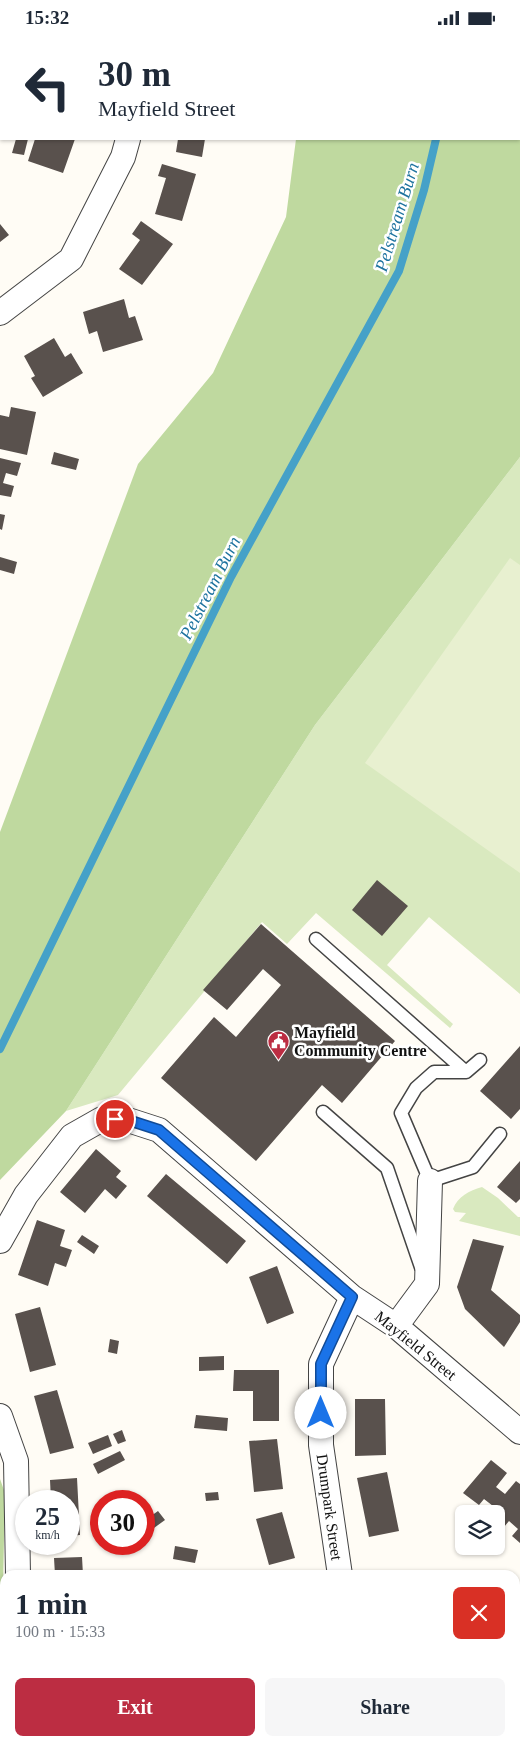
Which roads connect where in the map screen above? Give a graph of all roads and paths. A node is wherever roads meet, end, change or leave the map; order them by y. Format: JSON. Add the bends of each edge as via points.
{"nodes":[{"id":1,"x":128,"y":140,"type":"edge"},
{"id":2,"x":0,"y":313,"type":"edge"},
{"id":3,"x":316,"y":939,"type":"dead end"},
{"id":4,"x":480,"y":1060,"type":"dead end"},
{"id":5,"x":466,"y":1072,"type":"junction"},
{"id":6,"x":324,"y":1112,"type":"dead end"},
{"id":7,"x":500,"y":1134,"type":"dead end"},
{"id":8,"x":430,"y":1181,"type":"junction"},
{"id":9,"x":0,"y":1241,"type":"edge"},
{"id":10,"x":427,"y":1284,"type":"junction"},
{"id":11,"x":352,"y":1297,"type":"junction"},
{"id":12,"x":396,"y":1326,"type":"junction"},
{"id":13,"x":0,"y":1416,"type":"edge"},
{"id":14,"x":520,"y":1433,"type":"edge"},
{"id":15,"x":18,"y":1570,"type":"edge"},
{"id":16,"x":339,"y":1570,"type":"edge"}],
"edges":[{"from":1,"to":2,"type":"street","via":[[123,157],[71,259]]},
{"from":3,"to":5,"type":"lane"},
{"from":4,"to":5,"type":"lane"},
{"from":5,"to":8,"type":"lane","via":[[434,1072],[416,1088],[401,1113]]},
{"from":6,"to":10,"type":"lane","via":[[387,1168]]},
{"from":7,"to":8,"type":"lane","via":[[474,1167]]},
{"from":8,"to":10,"type":"street"},
{"from":9,"to":11,"type":"street","name":"Mayfield Street","via":[[26,1195],[72,1136],[102,1119],[125,1119],[159,1130]]},
{"from":10,"to":12,"type":"street"},
{"from":11,"to":12,"type":"street","name":"Mayfield Street"},
{"from":11,"to":16,"type":"street","name":"Drumpark Street","via":[[321,1364],[321,1445]]},
{"from":12,"to":14,"type":"street","name":"Mayfield Street"},
{"from":13,"to":15,"type":"street","via":[[16,1461]]}]}
